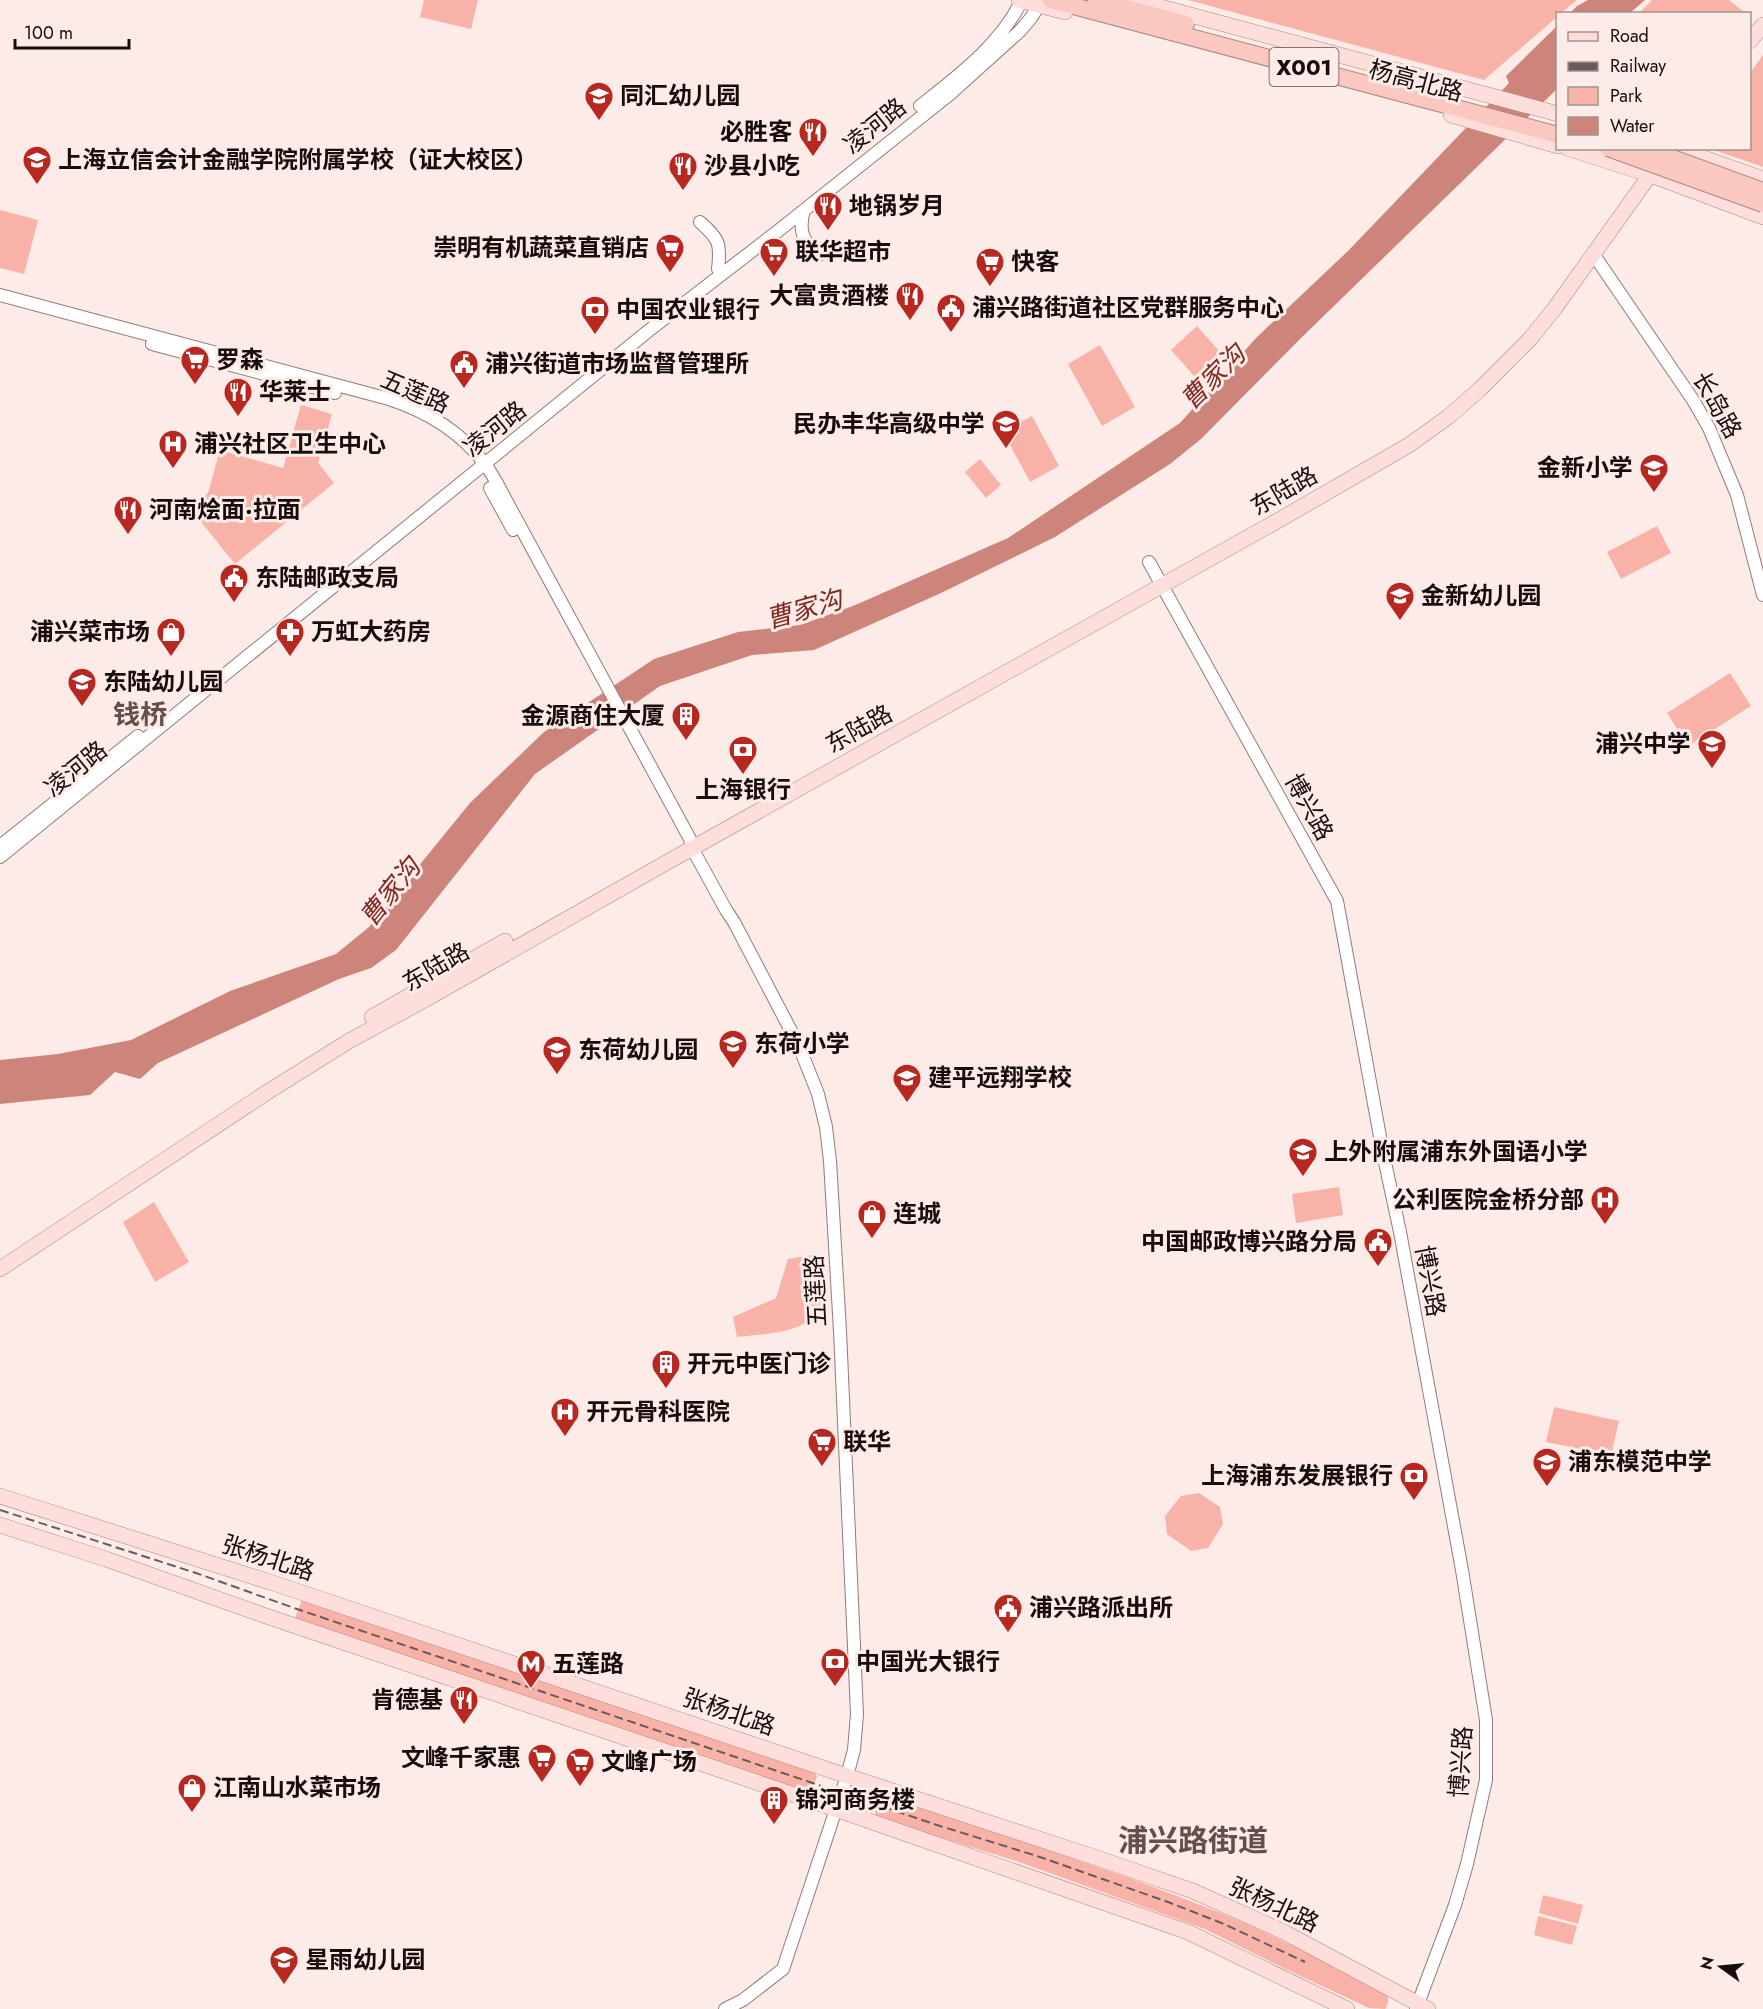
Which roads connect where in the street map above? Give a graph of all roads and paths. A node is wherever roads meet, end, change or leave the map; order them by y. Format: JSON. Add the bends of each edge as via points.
{"nodes":[{"id":1,"x":1021,"y":0,"type":"edge"},
{"id":2,"x":1096,"y":0,"type":"edge"},
{"id":3,"x":1135,"y":0,"type":"edge"},
{"id":4,"x":1044,"y":2,"type":"edge"},
{"id":5,"x":1763,"y":11,"type":"edge"},
{"id":6,"x":1751,"y":25,"type":"edge"},
{"id":7,"x":1763,"y":25,"type":"edge"},
{"id":8,"x":1751,"y":38,"type":"edge"},
{"id":9,"x":1550,"y":112,"type":"edge"},
{"id":10,"x":1556,"y":124,"type":"edge"},
{"id":11,"x":1556,"y":135,"type":"edge"},
{"id":12,"x":1556,"y":146,"type":"edge"},
{"id":13,"x":1573,"y":150,"type":"edge"},
{"id":14,"x":1614,"y":150,"type":"edge"},
{"id":15,"x":1650,"y":150,"type":"edge"},
{"id":16,"x":1657,"y":150,"type":"edge"},
{"id":17,"x":1667,"y":150,"type":"edge"},
{"id":18,"x":1682,"y":150,"type":"edge"},
{"id":19,"x":1646,"y":173,"type":"junction"},
{"id":20,"x":1763,"y":179,"type":"edge"},
{"id":21,"x":1763,"y":191,"type":"edge"},
{"id":22,"x":1763,"y":204,"type":"edge"},
{"id":23,"x":804,"y":210,"type":"junction"},
{"id":24,"x":1763,"y":217,"type":"edge"},
{"id":25,"x":700,"y":222,"type":"dead end"},
{"id":26,"x":819,"y":255,"type":"dead end"},
{"id":27,"x":1594,"y":255,"type":"junction"},
{"id":28,"x":718,"y":269,"type":"junction"},
{"id":29,"x":0,"y":295,"type":"edge"},
{"id":30,"x":0,"y":302,"type":"edge"},
{"id":31,"x":480,"y":464,"type":"junction"},
{"id":32,"x":1149,"y":562,"type":"dead end"},
{"id":33,"x":1159,"y":581,"type":"junction"},
{"id":34,"x":1763,"y":595,"type":"edge"},
{"id":35,"x":688,"y":843,"type":"junction"},
{"id":36,"x":0,"y":846,"type":"edge"},
{"id":37,"x":0,"y":857,"type":"edge"},
{"id":38,"x":0,"y":1258,"type":"edge"},
{"id":39,"x":0,"y":1269,"type":"edge"},
{"id":40,"x":0,"y":1496,"type":"edge"},
{"id":41,"x":0,"y":1525,"type":"edge"},
{"id":42,"x":847,"y":1776,"type":"junction"},
{"id":43,"x":837,"y":1809,"type":"junction"},
{"id":44,"x":1420,"y":2007,"type":"edge"},
{"id":45,"x":725,"y":2009,"type":"edge"},
{"id":46,"x":1347,"y":2009,"type":"edge"}],
"edges":[{"from":1,"to":4,"type":"main road","name":"杨高北路","number":"X001"},
{"from":1,"to":28,"type":"street","name":"凌河路","via":[[1015,14],[975,62]]},
{"from":2,"to":10,"type":"highway","name":"杨高北路","number":"X001"},
{"from":3,"to":9,"type":"main road","name":"杨高北路","number":"X001"},
{"from":4,"to":11,"type":"highway","name":"杨高北路","number":"X001"},
{"from":4,"to":12,"type":"main road","name":"杨高北路","number":"X001"},
{"from":4,"to":23,"type":"street","name":"凌河路","via":[[981,67]]},
{"from":5,"to":6,"type":"main road"},
{"from":7,"to":8,"type":"main road"},
{"from":13,"to":19,"type":"main road"},
{"from":14,"to":22,"type":"highway","bridge":true},
{"from":15,"to":21,"type":"highway","bridge":true},
{"from":16,"to":19,"type":"main road","name":"东陆路"},
{"from":17,"to":19,"type":"main road","name":"东陆路"},
{"from":18,"to":20,"type":"main road"},
{"from":19,"to":24,"type":"main road"},
{"from":19,"to":27,"type":"main road","name":"东陆路"},
{"from":19,"to":33,"type":"main road","name":"东陆路","via":[[1535,318],[1454,400],[1378,453]]},
{"from":23,"to":26,"type":"street","via":[[802,235]]},
{"from":23,"to":31,"type":"street","name":"凌河路"},
{"from":25,"to":28,"type":"street","via":[[715,235]]},
{"from":27,"to":33,"type":"main road","name":"东陆路","via":[[1530,339],[1448,417],[1382,461]]},
{"from":27,"to":34,"type":"street","name":"长岛路","via":[[1709,428],[1737,495]]},
{"from":28,"to":31,"type":"street","name":"凌河路"},
{"from":29,"to":31,"type":"street","name":"五莲路","via":[[400,403],[443,425],[462,440]]},
{"from":30,"to":31,"type":"street","name":"五莲路","via":[[392,409],[439,431]]},
{"from":31,"to":35,"type":"street","name":"五莲路"},
{"from":31,"to":36,"type":"street","name":"凌河路"},
{"from":31,"to":37,"type":"street","name":"凌河路"},
{"from":32,"to":33,"type":"street","name":"博兴路"},
{"from":33,"to":35,"type":"main road","name":"东陆路"},
{"from":33,"to":44,"type":"street","name":"博兴路","via":[[1337,901],[1452,1513],[1486,1720],[1486,1780],[1467,1864]]},
{"from":35,"to":38,"type":"main road","name":"东陆路","via":[[324,1045]]},
{"from":35,"to":39,"type":"main road","name":"东陆路","via":[[328,1053]]},
{"from":35,"to":42,"type":"street","name":"五莲路","via":[[800,1047],[826,1127],[840,1331],[857,1714]]},
{"from":40,"to":42,"type":"main road","name":"张杨北路","via":[[276,1584]]},
{"from":41,"to":43,"type":"main road"},
{"from":42,"to":43,"type":"street","name":"五莲路"},
{"from":42,"to":44,"type":"main road","name":"张杨北路","via":[[1192,1891],[1284,1932]]},
{"from":43,"to":45,"type":"street","name":"五莲路","via":[[783,1968],[743,2000]]},
{"from":43,"to":46,"type":"main road","via":[[1188,1932]]}]}
